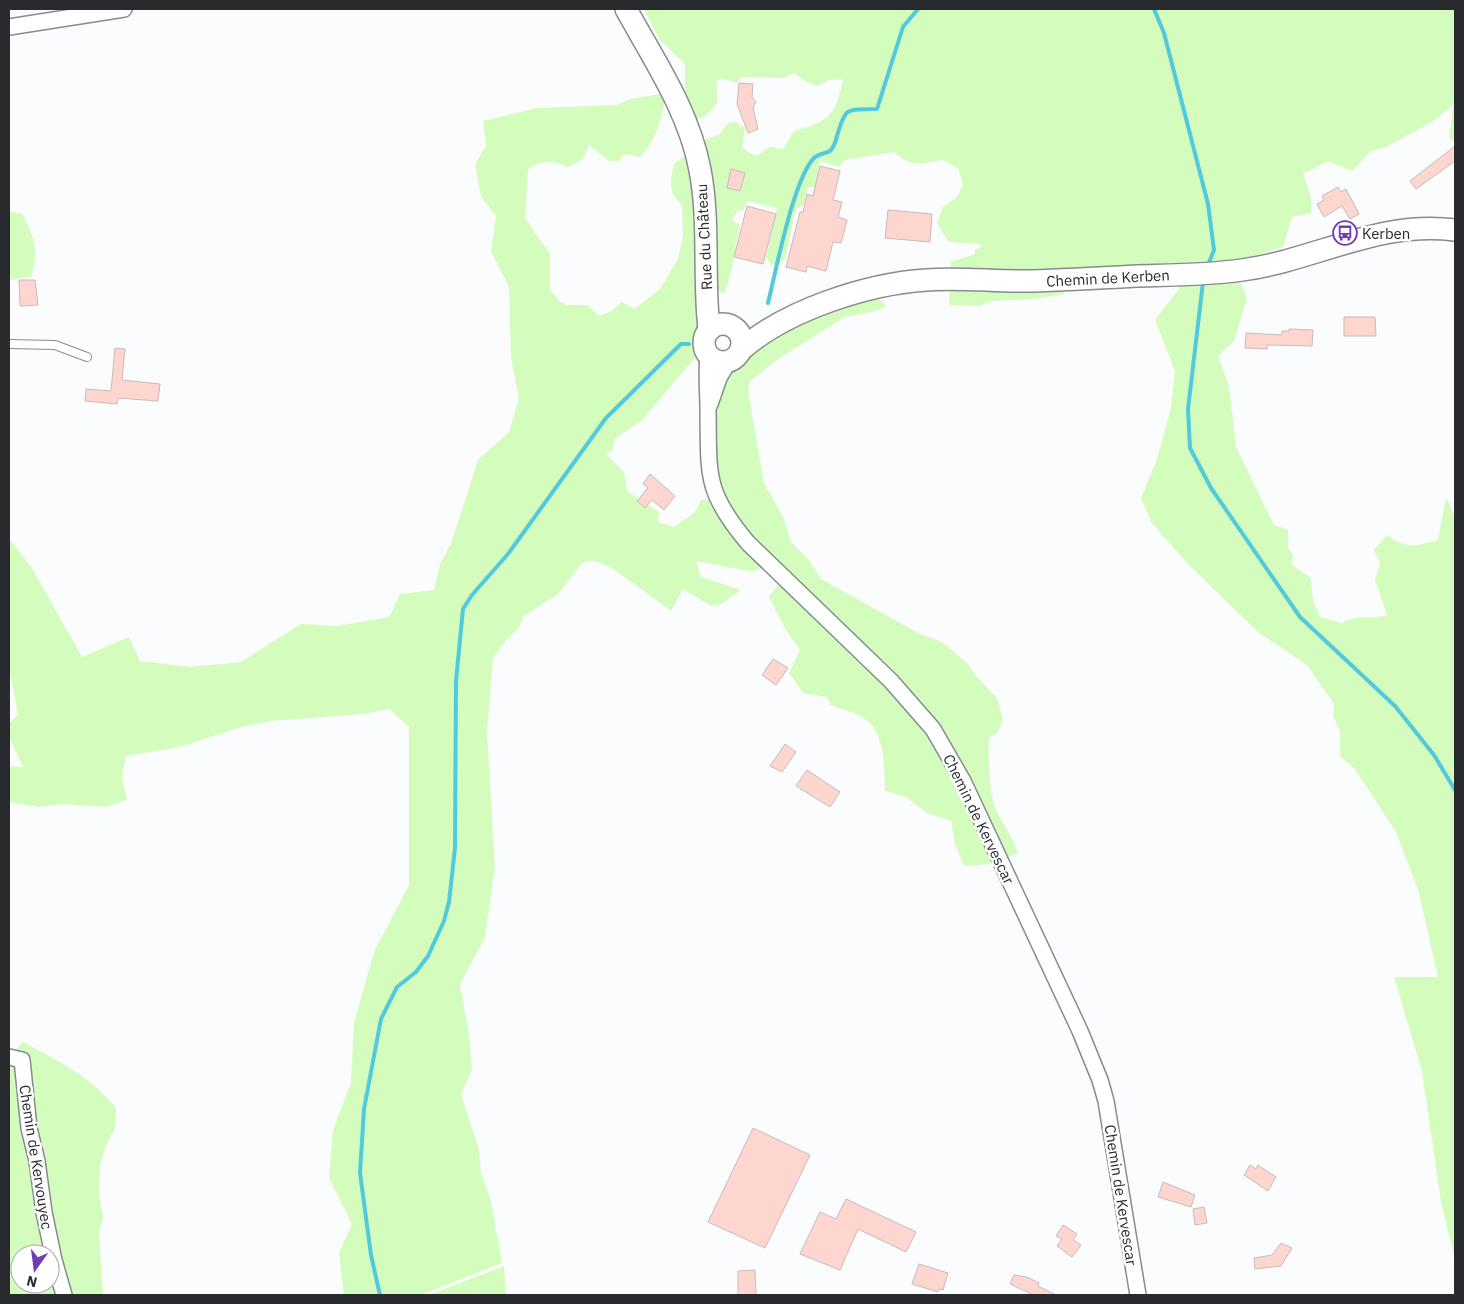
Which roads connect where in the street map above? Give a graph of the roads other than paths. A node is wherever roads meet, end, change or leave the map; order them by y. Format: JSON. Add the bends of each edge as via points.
{"nodes":[{"id":1,"x":124,"y":9,"type":"edge"},
{"id":2,"x":626,"y":9,"type":"edge"},
{"id":3,"x":9,"y":27,"type":"edge"},
{"id":4,"x":1455,"y":230,"type":"edge"},
{"id":5,"x":728,"y":339,"type":"junction"},
{"id":6,"x":9,"y":344,"type":"edge"},
{"id":7,"x":708,"y":356,"type":"joint"},
{"id":8,"x":87,"y":357,"type":"dead end"},
{"id":9,"x":708,"y":410,"type":"junction"},
{"id":10,"x":9,"y":1057,"type":"edge"},
{"id":11,"x":64,"y":1295,"type":"edge"},
{"id":12,"x":1138,"y":1295,"type":"edge"}],
"edges":[{"from":1,"to":3,"type":"street"},
{"from":2,"to":5,"type":"street","name":"Rue du Château","via":[[669,84],[694,147],[704,207],[705,286],[708,302]]},
{"from":4,"to":5,"type":"street","name":"Chemin de Kerben","via":[[1420,227],[1380,232],[1290,260],[1224,272],[1030,281],[950,279],[910,282],[847,296],[764,332]]},
{"from":5,"to":7,"type":"street","via":[[719,361]]},
{"from":5,"to":9,"type":"street","name":"Chemin de Kervescar"},
{"from":6,"to":8,"type":"lane","via":[[55,345]]},
{"from":7,"to":9,"type":"street","name":"Chemin de Kervescar"},
{"from":9,"to":12,"type":"street","name":"Chemin de Kervescar","via":[[708,460],[712,484],[732,523],[748,543],[915,706],[941,742],[974,802],[1100,1080]]},
{"from":10,"to":11,"type":"street","name":"Chemin de Kervouyec","via":[[22,1060],[29,1128],[44,1212]]}]}
